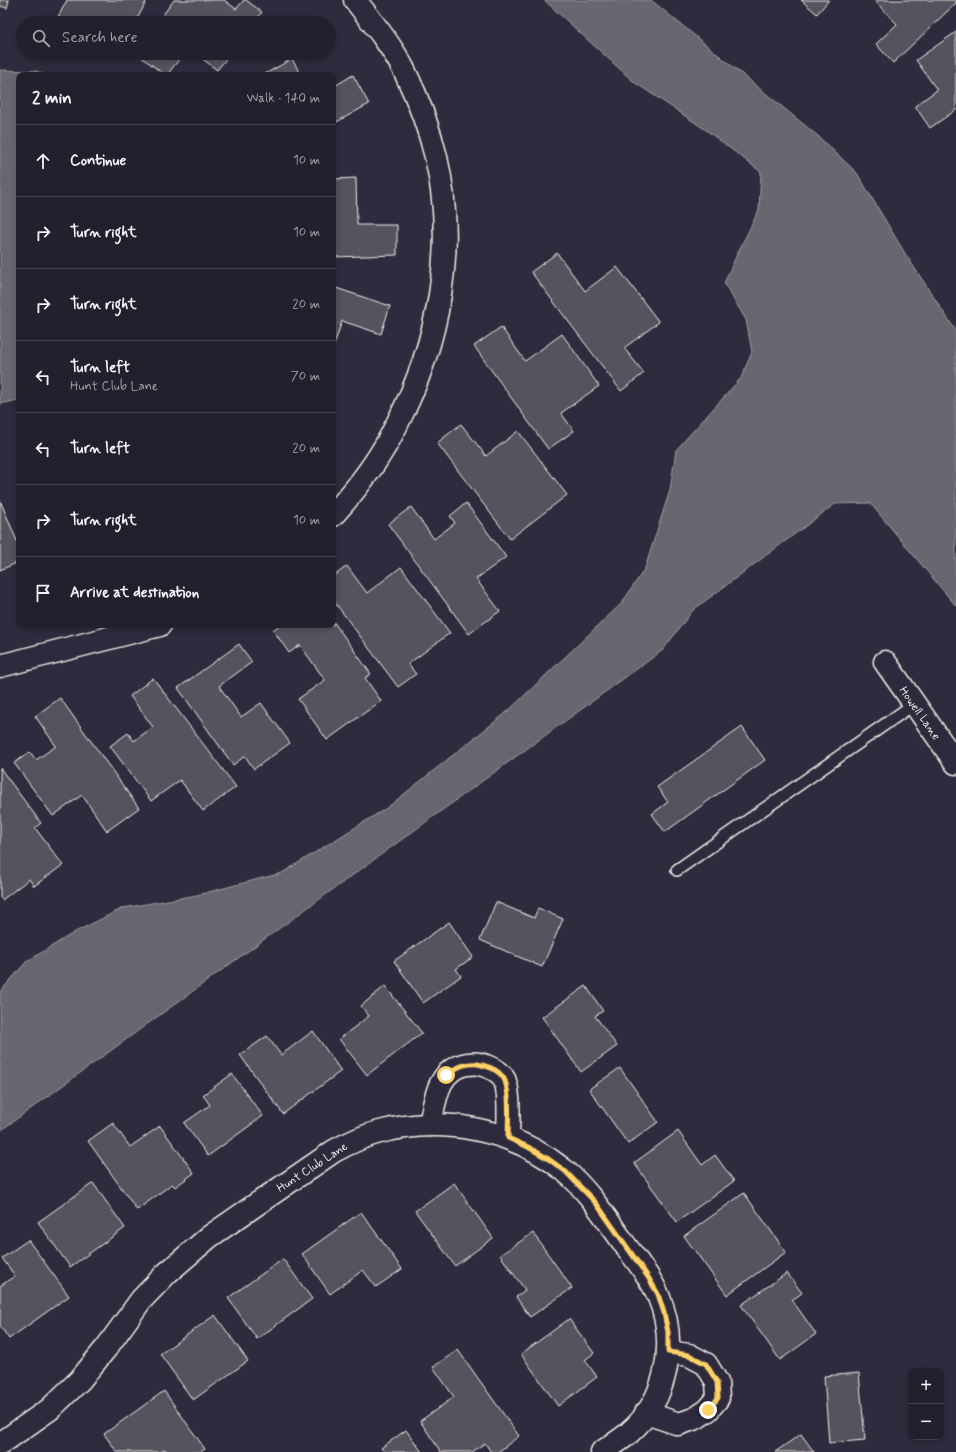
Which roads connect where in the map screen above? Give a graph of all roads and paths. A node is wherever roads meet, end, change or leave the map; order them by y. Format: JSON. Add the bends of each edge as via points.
{"nodes":[{"id":1,"x":355,"y":0,"type":"edge"},
{"id":2,"x":336,"y":512,"type":"edge"},
{"id":3,"x":148,"y":628,"type":"edge"},
{"id":4,"x":885,"y":662,"type":"dead end"},
{"id":5,"x":0,"y":666,"type":"edge"},
{"id":6,"x":914,"y":704,"type":"junction"},
{"id":7,"x":956,"y":763,"type":"edge"},
{"id":8,"x":677,"y":870,"type":"dead end"},
{"id":9,"x":430,"y":1125,"type":"junction"},
{"id":10,"x":508,"y":1138,"type":"junction"},
{"id":11,"x":668,"y":1352,"type":"junction"},
{"id":12,"x":646,"y":1413,"type":"junction"},
{"id":13,"x":0,"y":1444,"type":"edge"},
{"id":14,"x":602,"y":1452,"type":"edge"}],
"edges":[{"from":1,"to":2,"type":"street","via":[[380,31],[404,71],[423,113],[436,157],[443,203],[445,249],[441,290],[430,345],[411,398],[385,448]]},
{"from":3,"to":5,"type":"street"},
{"from":4,"to":6,"type":"street","name":"Howell Lane"},
{"from":6,"to":7,"type":"street","name":"Howell Lane"},
{"from":6,"to":8,"type":"lane"},
{"from":9,"to":10,"type":"street","name":"Hunt Club Lane","via":[[466,1127]]},
{"from":9,"to":10,"type":"street","via":[[437,1092],[446,1075],[459,1066],[476,1063],[491,1067],[503,1078],[508,1093]]},
{"from":9,"to":13,"type":"street","name":"Hunt Club Lane","via":[[396,1128],[354,1141],[334,1151],[209,1237],[167,1273],[141,1300],[80,1380],[50,1409]]},
{"from":10,"to":11,"type":"street","name":"Hunt Club Lane","via":[[528,1147],[565,1171],[596,1203],[658,1294],[668,1332]]},
{"from":11,"to":12,"type":"street","name":"Hunt Club Lane","via":[[662,1384]]},
{"from":11,"to":12,"type":"street","via":[[689,1355],[706,1364],[717,1382],[718,1398],[708,1410],[696,1418],[679,1424]]},
{"from":12,"to":14,"type":"street","name":"Hunt Club Lane","via":[[629,1433]]}]}
